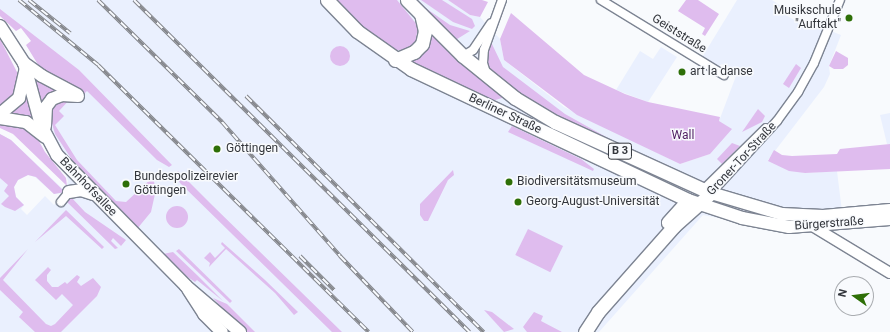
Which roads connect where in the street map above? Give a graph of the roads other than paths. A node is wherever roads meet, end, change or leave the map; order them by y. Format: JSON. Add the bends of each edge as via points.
{"nodes":[{"id":1,"x":327,"y":0,"type":"edge"},
{"id":2,"x":407,"y":0,"type":"edge"},
{"id":3,"x":502,"y":0,"type":"edge"},
{"id":4,"x":601,"y":0,"type":"edge"},
{"id":5,"x":840,"y":0,"type":"edge"},
{"id":6,"x":420,"y":13,"type":"junction"},
{"id":7,"x":494,"y":19,"type":"junction"},
{"id":8,"x":0,"y":26,"type":"edge"},
{"id":9,"x":463,"y":56,"type":"junction"},
{"id":10,"x":395,"y":60,"type":"junction"},
{"id":11,"x":24,"y":63,"type":"junction"},
{"id":12,"x":724,"y":75,"type":"dead end"},
{"id":13,"x":487,"y":76,"type":"junction"},
{"id":14,"x":0,"y":114,"type":"edge"},
{"id":15,"x":0,"y":118,"type":"edge"},
{"id":16,"x":47,"y":139,"type":"junction"},
{"id":17,"x":69,"y":169,"type":"junction"},
{"id":18,"x":707,"y":191,"type":"junction"},
{"id":19,"x":69,"y":192,"type":"junction"},
{"id":20,"x":94,"y":194,"type":"junction"},
{"id":21,"x":61,"y":202,"type":"dead end"},
{"id":22,"x":693,"y":202,"type":"junction"},
{"id":23,"x":890,"y":210,"type":"edge"},
{"id":24,"x":890,"y":219,"type":"edge"},
{"id":25,"x":814,"y":227,"type":"junction"},
{"id":26,"x":890,"y":273,"type":"edge"},
{"id":27,"x":186,"y":286,"type":"junction"},
{"id":28,"x":222,"y":332,"type":"edge"},
{"id":29,"x":240,"y":332,"type":"edge"},
{"id":30,"x":585,"y":332,"type":"edge"}],
"edges":[{"from":1,"to":10,"type":"main road","name":"Berliner Straße","number":"B 3","via":[[357,31]]},
{"from":2,"to":6,"type":"main road","name":"Berliner Straße","number":"B 3"},
{"from":3,"to":7,"type":"street"},
{"from":4,"to":12,"type":"street","name":"Geiststraße"},
{"from":5,"to":18,"type":"street","name":"Groner-Tor-Straße","via":[[814,63],[783,113],[747,144]]},
{"from":6,"to":9,"type":"main road","name":"Berliner Straße","number":"B 3"},
{"from":6,"to":10,"type":"main road","via":[[425,31],[422,44],[414,52]]},
{"from":7,"to":9,"type":"street","via":[[474,50]]},
{"from":7,"to":13,"type":"street","via":[[483,56]]},
{"from":8,"to":11,"type":"main road","name":"Bahnhofsallee"},
{"from":9,"to":13,"type":"main road","name":"Berliner Straße","number":"B 3"},
{"from":10,"to":22,"type":"main road","name":"Berliner Straße","number":"B 3"},
{"from":11,"to":14,"type":"main road","via":[[24,80],[19,98],[13,106]]},
{"from":11,"to":16,"type":"main road","name":"Bahnhofsallee"},
{"from":11,"to":16,"type":"main road","via":[[78,96],[62,94],[49,102],[45,116]]},
{"from":13,"to":18,"type":"main road","name":"Berliner Straße","number":"B 3","via":[[515,98],[555,122]]},
{"from":15,"to":16,"type":"main road","via":[[26,122]]},
{"from":16,"to":17,"type":"main road","name":"Bahnhofsallee"},
{"from":17,"to":19,"type":"main road","via":[[72,180]]},
{"from":17,"to":20,"type":"main road","name":"Bahnhofsallee"},
{"from":18,"to":22,"type":"main road","name":"Groner-Tor-Straße"},
{"from":18,"to":23,"type":"main road","name":"Bürgerstraße","via":[[782,214],[823,216]]},
{"from":19,"to":20,"type":"main road","via":[[81,190]]},
{"from":19,"to":21,"type":"street","name":"Bahnhofsallee"},
{"from":20,"to":27,"type":"main road","name":"Bahnhofsallee"},
{"from":22,"to":25,"type":"main road","name":"Bürgerstraße","via":[[766,224]]},
{"from":22,"to":30,"type":"main road","name":"Groner-Tor-Straße","via":[[598,312]]},
{"from":24,"to":25,"type":"main road","name":"Bürgerstraße"},
{"from":25,"to":26,"type":"street"},
{"from":27,"to":28,"type":"main road","name":"Bahnhofsallee","via":[[204,314]]},
{"from":27,"to":29,"type":"main road","name":"Bahnhofsallee"}]}
